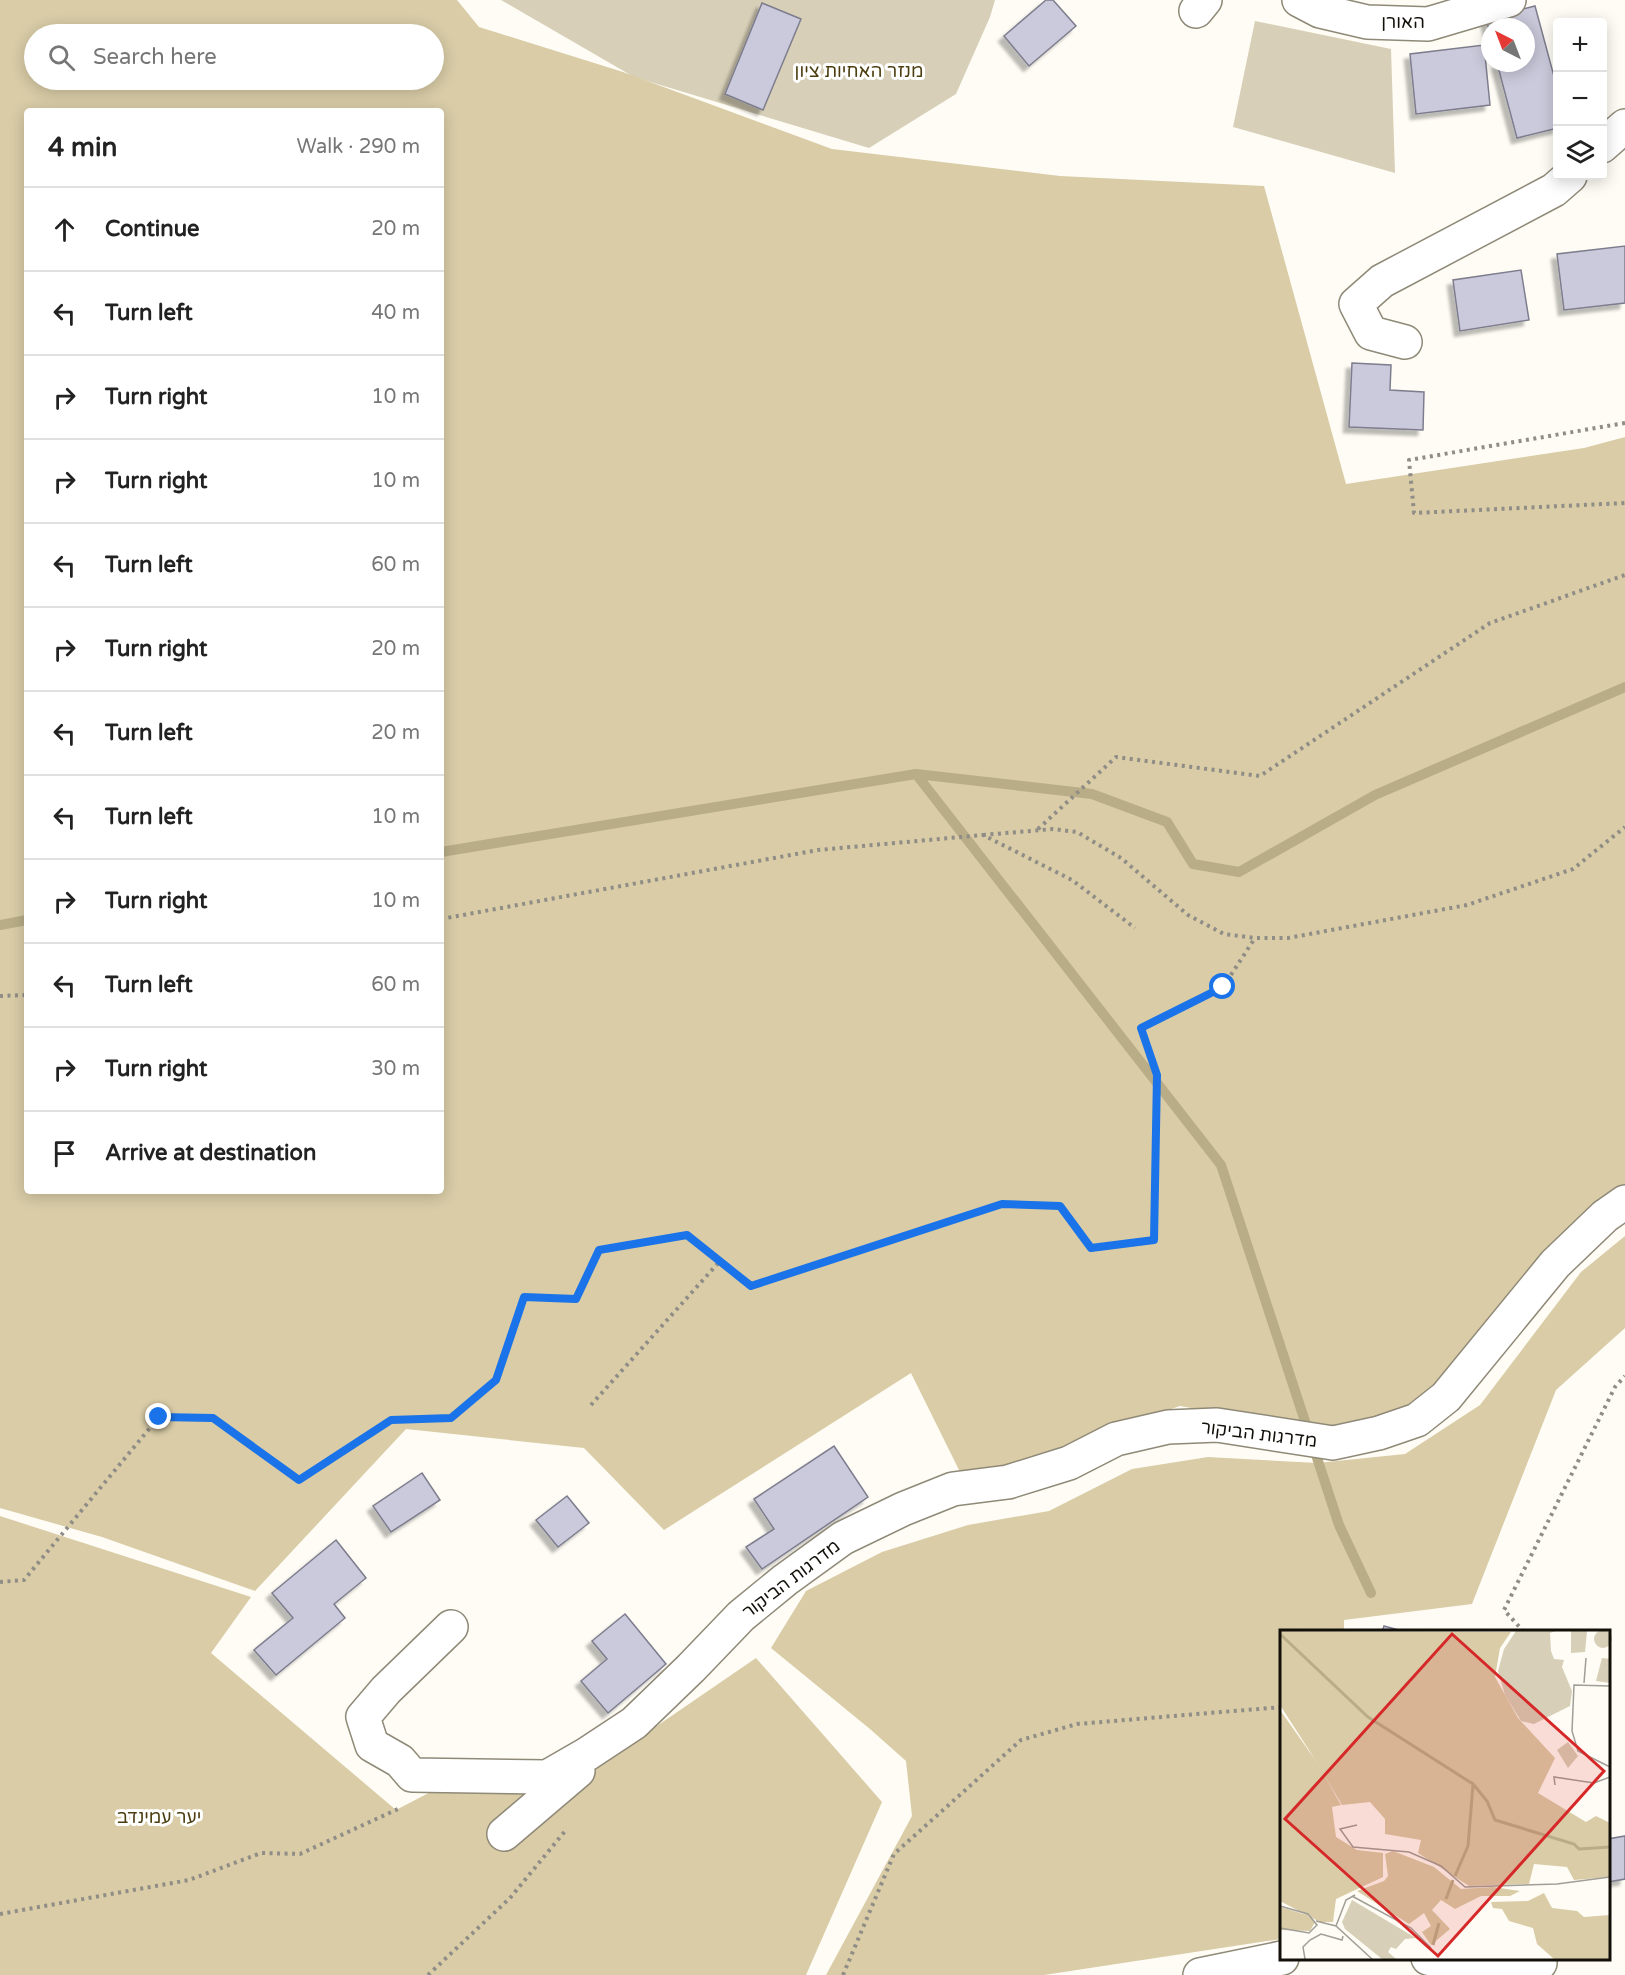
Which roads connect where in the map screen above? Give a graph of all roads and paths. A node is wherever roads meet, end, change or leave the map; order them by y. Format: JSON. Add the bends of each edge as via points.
{"nodes":[{"id":1,"x":1299,"y":0,"type":"edge"},
{"id":2,"x":1509,"y":0,"type":"edge"},
{"id":3,"x":1625,"y":126,"type":"edge"},
{"id":4,"x":1607,"y":142,"type":"edge"},
{"id":5,"x":1565,"y":180,"type":"edge"},
{"id":6,"x":1405,"y":342,"type":"dead end"},
{"id":7,"x":1625,"y":423,"type":"edge"},
{"id":8,"x":1625,"y":503,"type":"edge"},
{"id":9,"x":1625,"y":575,"type":"edge"},
{"id":10,"x":1625,"y":827,"type":"edge"},
{"id":11,"x":1036,"y":831,"type":"junction"},
{"id":12,"x":983,"y":835,"type":"junction"},
{"id":13,"x":444,"y":918,"type":"edge"},
{"id":14,"x":1135,"y":928,"type":"dead end"},
{"id":15,"x":1255,"y":938,"type":"junction"},
{"id":16,"x":24,"y":995,"type":"edge"},
{"id":17,"x":0,"y":996,"type":"edge"},
{"id":18,"x":1625,"y":1202,"type":"edge"},
{"id":19,"x":720,"y":1261,"type":"junction"},
{"id":20,"x":1625,"y":1376,"type":"edge"},
{"id":21,"x":591,"y":1405,"type":"dead end"},
{"id":22,"x":0,"y":1582,"type":"edge"},
{"id":23,"x":451,"y":1627,"type":"dead end"},
{"id":24,"x":1522,"y":1630,"type":"edge"},
{"id":25,"x":1280,"y":1707,"type":"edge"},
{"id":26,"x":634,"y":1723,"type":"junction"},
{"id":27,"x":412,"y":1775,"type":"junction"},
{"id":28,"x":504,"y":1834,"type":"dead end"},
{"id":29,"x":0,"y":1914,"type":"edge"},
{"id":30,"x":1280,"y":1958,"type":"edge"},
{"id":31,"x":1432,"y":1960,"type":"edge"},
{"id":32,"x":1540,"y":1963,"type":"dead end"},
{"id":33,"x":843,"y":1975,"type":"edge"},
{"id":34,"x":1200,"y":1975,"type":"edge"}],
"edges":[{"from":1,"to":2,"type":"street","name":"האורן","via":[[1320,11],[1367,22],[1428,24]]},
{"from":3,"to":4,"type":"street"},
{"from":5,"to":6,"type":"street","via":[[1554,190],[1382,281],[1356,304],[1371,333]]},
{"from":7,"to":8,"type":"path","via":[[1409,460],[1414,513]]},
{"from":9,"to":11,"type":"path","via":[[1490,623],[1260,776],[1116,757]]},
{"from":10,"to":15,"type":"path","via":[[1573,869],[1467,905],[1288,938]]},
{"from":11,"to":12,"type":"path"},
{"from":11,"to":15,"type":"path","via":[[1077,832],[1121,858],[1188,915],[1224,934]]},
{"from":12,"to":13,"type":"path","via":[[818,850]]},
{"from":12,"to":14,"type":"path","via":[[1072,880]]},
{"from":15,"to":19,"type":"path","via":[[1223,987],[1141,1028],[1157,1075],[1154,1240],[1091,1248],[1060,1206],[1002,1204],[751,1286]]},
{"from":16,"to":17,"type":"path"},
{"from":18,"to":26,"type":"street","name":"מדרגות הביקור","via":[[1555,1264],[1446,1397],[1417,1420],[1333,1443],[1217,1425],[1168,1427],[1116,1439],[1069,1463],[1008,1482],[953,1489],[843,1538],[785,1580],[741,1616]]},
{"from":19,"to":21,"type":"path"},
{"from":19,"to":22,"type":"path","via":[[687,1235],[599,1250],[576,1299],[524,1297],[496,1380],[451,1418],[391,1420],[299,1480],[213,1418],[159,1417],[24,1580]]},
{"from":20,"to":24,"type":"path","via":[[1504,1610]]},
{"from":23,"to":27,"type":"street","via":[[363,1717],[372,1745],[400,1761]]},
{"from":25,"to":33,"type":"path","via":[[1077,1724],[1021,1740],[894,1854]]},
{"from":26,"to":27,"type":"street","name":"מדרגות הביקור","via":[[547,1777]]},
{"from":26,"to":28,"type":"street","name":"מדרגות הביקור"},
{"from":27,"to":29,"type":"path","via":[[398,1809],[300,1854],[261,1853],[189,1880]]},
{"from":30,"to":34,"type":"street"},
{"from":31,"to":32,"type":"street","via":[[1481,1973]]}]}
